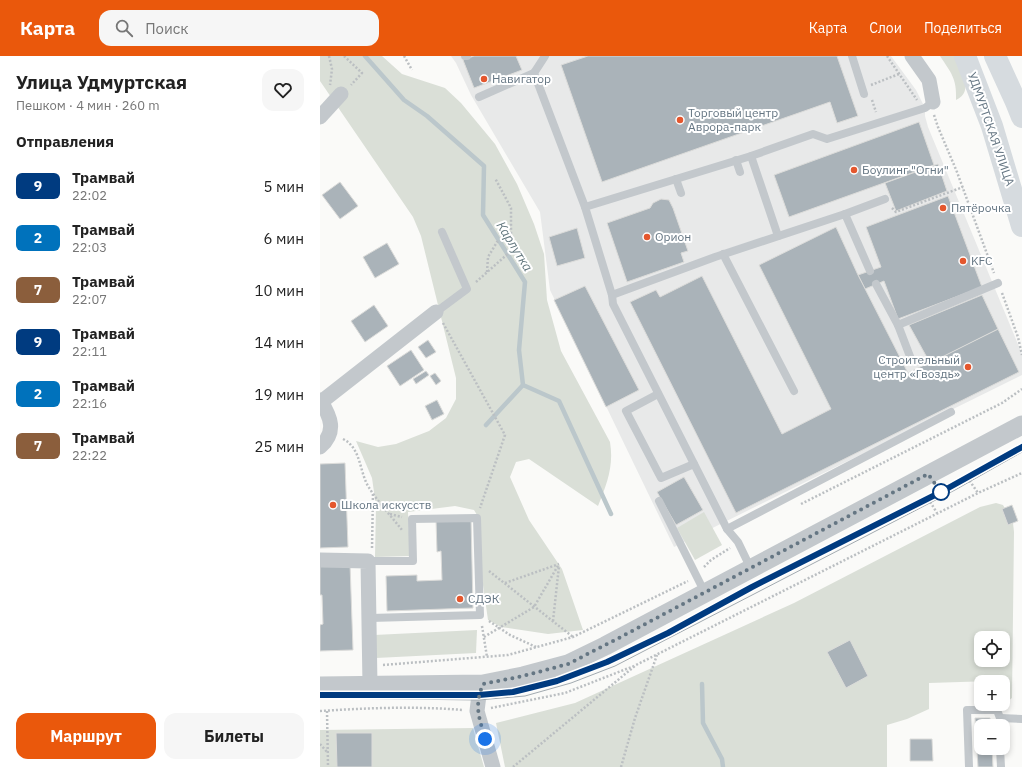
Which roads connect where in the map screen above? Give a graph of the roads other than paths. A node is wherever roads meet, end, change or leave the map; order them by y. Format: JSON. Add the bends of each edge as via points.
{"nodes":[{"id":1,"x":545,"y":56,"type":"edge"},
{"id":2,"x":852,"y":56,"type":"edge"},
{"id":3,"x":912,"y":56,"type":"edge"},
{"id":4,"x":965,"y":56,"type":"edge"},
{"id":5,"x":995,"y":56,"type":"edge"},
{"id":6,"x":534,"y":73,"type":"junction"},
{"id":7,"x":866,"y":90,"type":"road end"},
{"id":8,"x":341,"y":94,"type":"road end"},
{"id":9,"x":479,"y":97,"type":"dead end"},
{"id":10,"x":929,"y":105,"type":"joint"},
{"id":11,"x":320,"y":117,"type":"edge"},
{"id":12,"x":1022,"y":117,"type":"edge"},
{"id":13,"x":751,"y":156,"type":"junction"},
{"id":14,"x":736,"y":160,"type":"junction"},
{"id":15,"x":740,"y":172,"type":"dead end"},
{"id":16,"x":676,"y":179,"type":"junction"},
{"id":17,"x":681,"y":193,"type":"dead end"},
{"id":18,"x":885,"y":199,"type":"road end"},
{"id":19,"x":586,"y":207,"type":"junction"},
{"id":20,"x":845,"y":214,"type":"junction"},
{"id":21,"x":1022,"y":226,"type":"edge"},
{"id":22,"x":442,"y":232,"type":"dead end"},
{"id":23,"x":778,"y":236,"type":"junction"},
{"id":24,"x":723,"y":254,"type":"junction"},
{"id":25,"x":870,"y":271,"type":"dead end"},
{"id":26,"x":998,"y":283,"type":"road end"},
{"id":27,"x":876,"y":284,"type":"dead end"},
{"id":28,"x":612,"y":295,"type":"junction"},
{"id":29,"x":436,"y":312,"type":"joint"},
{"id":30,"x":898,"y":325,"type":"junction"},
{"id":31,"x":911,"y":358,"type":"dead end"},
{"id":32,"x":794,"y":391,"type":"dead end"},
{"id":33,"x":658,"y":394,"type":"junction"},
{"id":34,"x":321,"y":401,"type":"edge"},
{"id":35,"x":951,"y":412,"type":"dead end"},
{"id":36,"x":1022,"y":425,"type":"edge"},
{"id":37,"x":320,"y":446,"type":"edge"},
{"id":38,"x":694,"y":464,"type":"junction"},
{"id":39,"x":659,"y":501,"type":"dead end"},
{"id":40,"x":727,"y":529,"type":"junction"},
{"id":41,"x":320,"y":560,"type":"edge"},
{"id":42,"x":370,"y":561,"type":"junction"},
{"id":43,"x":751,"y":569,"type":"junction"},
{"id":44,"x":705,"y":593,"type":"junction"},
{"id":45,"x":370,"y":618,"type":"junction"},
{"id":46,"x":483,"y":684,"type":"junction"},
{"id":47,"x":320,"y":686,"type":"edge"},
{"id":48,"x":370,"y":686,"type":"junction"},
{"id":49,"x":999,"y":719,"type":"edge"},
{"id":50,"x":1022,"y":719,"type":"edge"},
{"id":51,"x":1010,"y":721,"type":"edge"},
{"id":52,"x":1000,"y":755,"type":"edge"},
{"id":53,"x":493,"y":767,"type":"edge"},
{"id":54,"x":968,"y":767,"type":"edge"},
{"id":55,"x":1001,"y":767,"type":"edge"}],
"edges":[{"from":1,"to":6,"type":"lane"},
{"from":2,"to":7,"type":"lane"},
{"from":3,"to":10,"type":"street","via":[[929,80]]},
{"from":4,"to":21,"type":"main road","name":"УДМУРТСКАЯ УЛИЦА","via":[[992,126]]},
{"from":5,"to":12,"type":"main road"},
{"from":6,"to":9,"type":"lane"},
{"from":6,"to":19,"type":"lane"},
{"from":8,"to":11,"type":"street"},
{"from":10,"to":13,"type":"lane","via":[[827,138],[812,134]]},
{"from":13,"to":14,"type":"lane"},
{"from":13,"to":23,"type":"lane"},
{"from":14,"to":15,"type":"lane"},
{"from":14,"to":16,"type":"lane"},
{"from":16,"to":17,"type":"lane"},
{"from":16,"to":19,"type":"lane"},
{"from":18,"to":20,"type":"lane"},
{"from":19,"to":28,"type":"lane"},
{"from":20,"to":23,"type":"lane"},
{"from":20,"to":25,"type":"lane"},
{"from":22,"to":29,"type":"lane","via":[[467,289]]},
{"from":23,"to":24,"type":"lane"},
{"from":24,"to":28,"type":"lane"},
{"from":24,"to":32,"type":"lane"},
{"from":26,"to":30,"type":"lane"},
{"from":27,"to":30,"type":"lane"},
{"from":28,"to":33,"type":"lane","via":[[613,304]]},
{"from":29,"to":34,"type":"street"},
{"from":30,"to":31,"type":"lane"},
{"from":33,"to":38,"type":"lane"},
{"from":33,"to":38,"type":"lane","via":[[626,412],[661,478]]},
{"from":34,"to":37,"type":"street","via":[[331,423],[331,433],[327,441]]},
{"from":35,"to":40,"type":"lane"},
{"from":36,"to":43,"type":"street"},
{"from":38,"to":40,"type":"lane"},
{"from":39,"to":44,"type":"lane"},
{"from":40,"to":43,"type":"lane","via":[[738,542]]},
{"from":41,"to":42,"type":"street"},
{"from":42,"to":45,"type":"street"},
{"from":42,"to":45,"type":"lane","via":[[413,561],[412,519],[477,518],[480,615]]},
{"from":43,"to":44,"type":"street"},
{"from":44,"to":46,"type":"street","via":[[568,664]]},
{"from":45,"to":48,"type":"street"},
{"from":46,"to":48,"type":"street"},
{"from":46,"to":53,"type":"street","via":[[478,711]]},
{"from":47,"to":48,"type":"street"},
{"from":49,"to":54,"type":"lane","via":[[997,710],[967,710]]},
{"from":50,"to":51,"type":"lane"},
{"from":52,"to":55,"type":"lane"}]}
